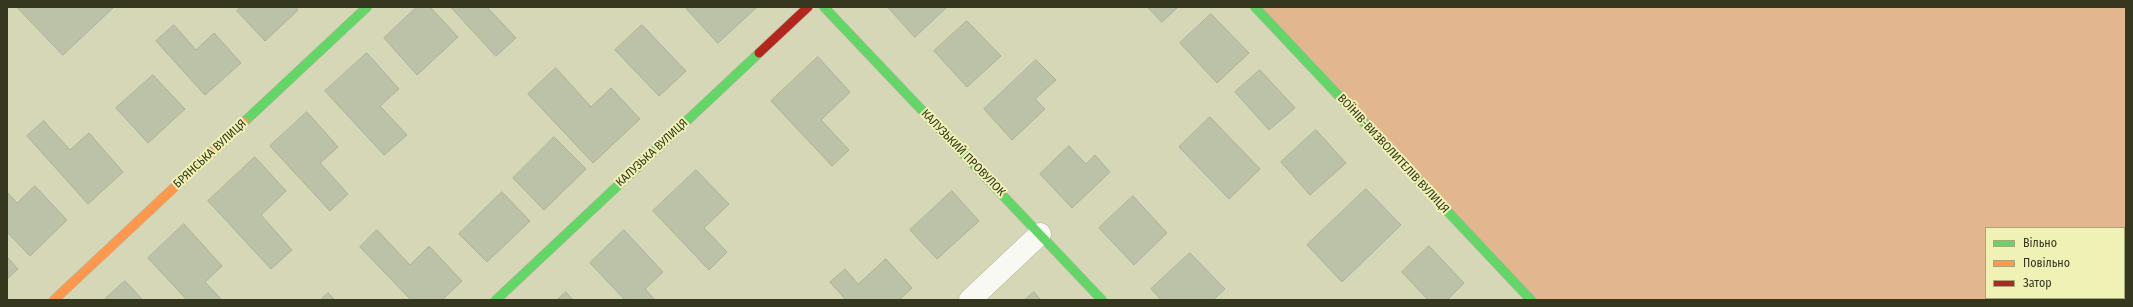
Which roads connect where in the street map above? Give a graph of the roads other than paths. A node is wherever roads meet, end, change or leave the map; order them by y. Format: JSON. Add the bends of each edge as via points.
{"nodes":[{"id":1,"x":367,"y":7,"type":"edge"},
{"id":2,"x":808,"y":7,"type":"edge"},
{"id":3,"x":824,"y":7,"type":"edge"},
{"id":4,"x":1255,"y":7,"type":"edge"},
{"id":5,"x":1040,"y":234,"type":"junction"},
{"id":6,"x":54,"y":300,"type":"edge"},
{"id":7,"x":496,"y":300,"type":"edge"},
{"id":8,"x":970,"y":300,"type":"edge"},
{"id":9,"x":1102,"y":300,"type":"edge"},
{"id":10,"x":1531,"y":300,"type":"edge"}],
"edges":[{"from":1,"to":6,"type":"street","name":"БРЯНСЬКА ВУЛИЦЯ"},
{"from":2,"to":7,"type":"street","name":"КАЛУЗЬКА ВУЛИЦЯ"},
{"from":3,"to":5,"type":"street","name":"КАЛУЗЬКИЙ ПРОВУЛОК"},
{"from":4,"to":10,"type":"street","name":"ВОЇНІВ-ВИЗВОЛИТЕЛІВ ВУЛИЦЯ"},
{"from":5,"to":8,"type":"street"},
{"from":5,"to":9,"type":"street","name":"КАЛУЗЬКИЙ ПРОВУЛОК"}]}
